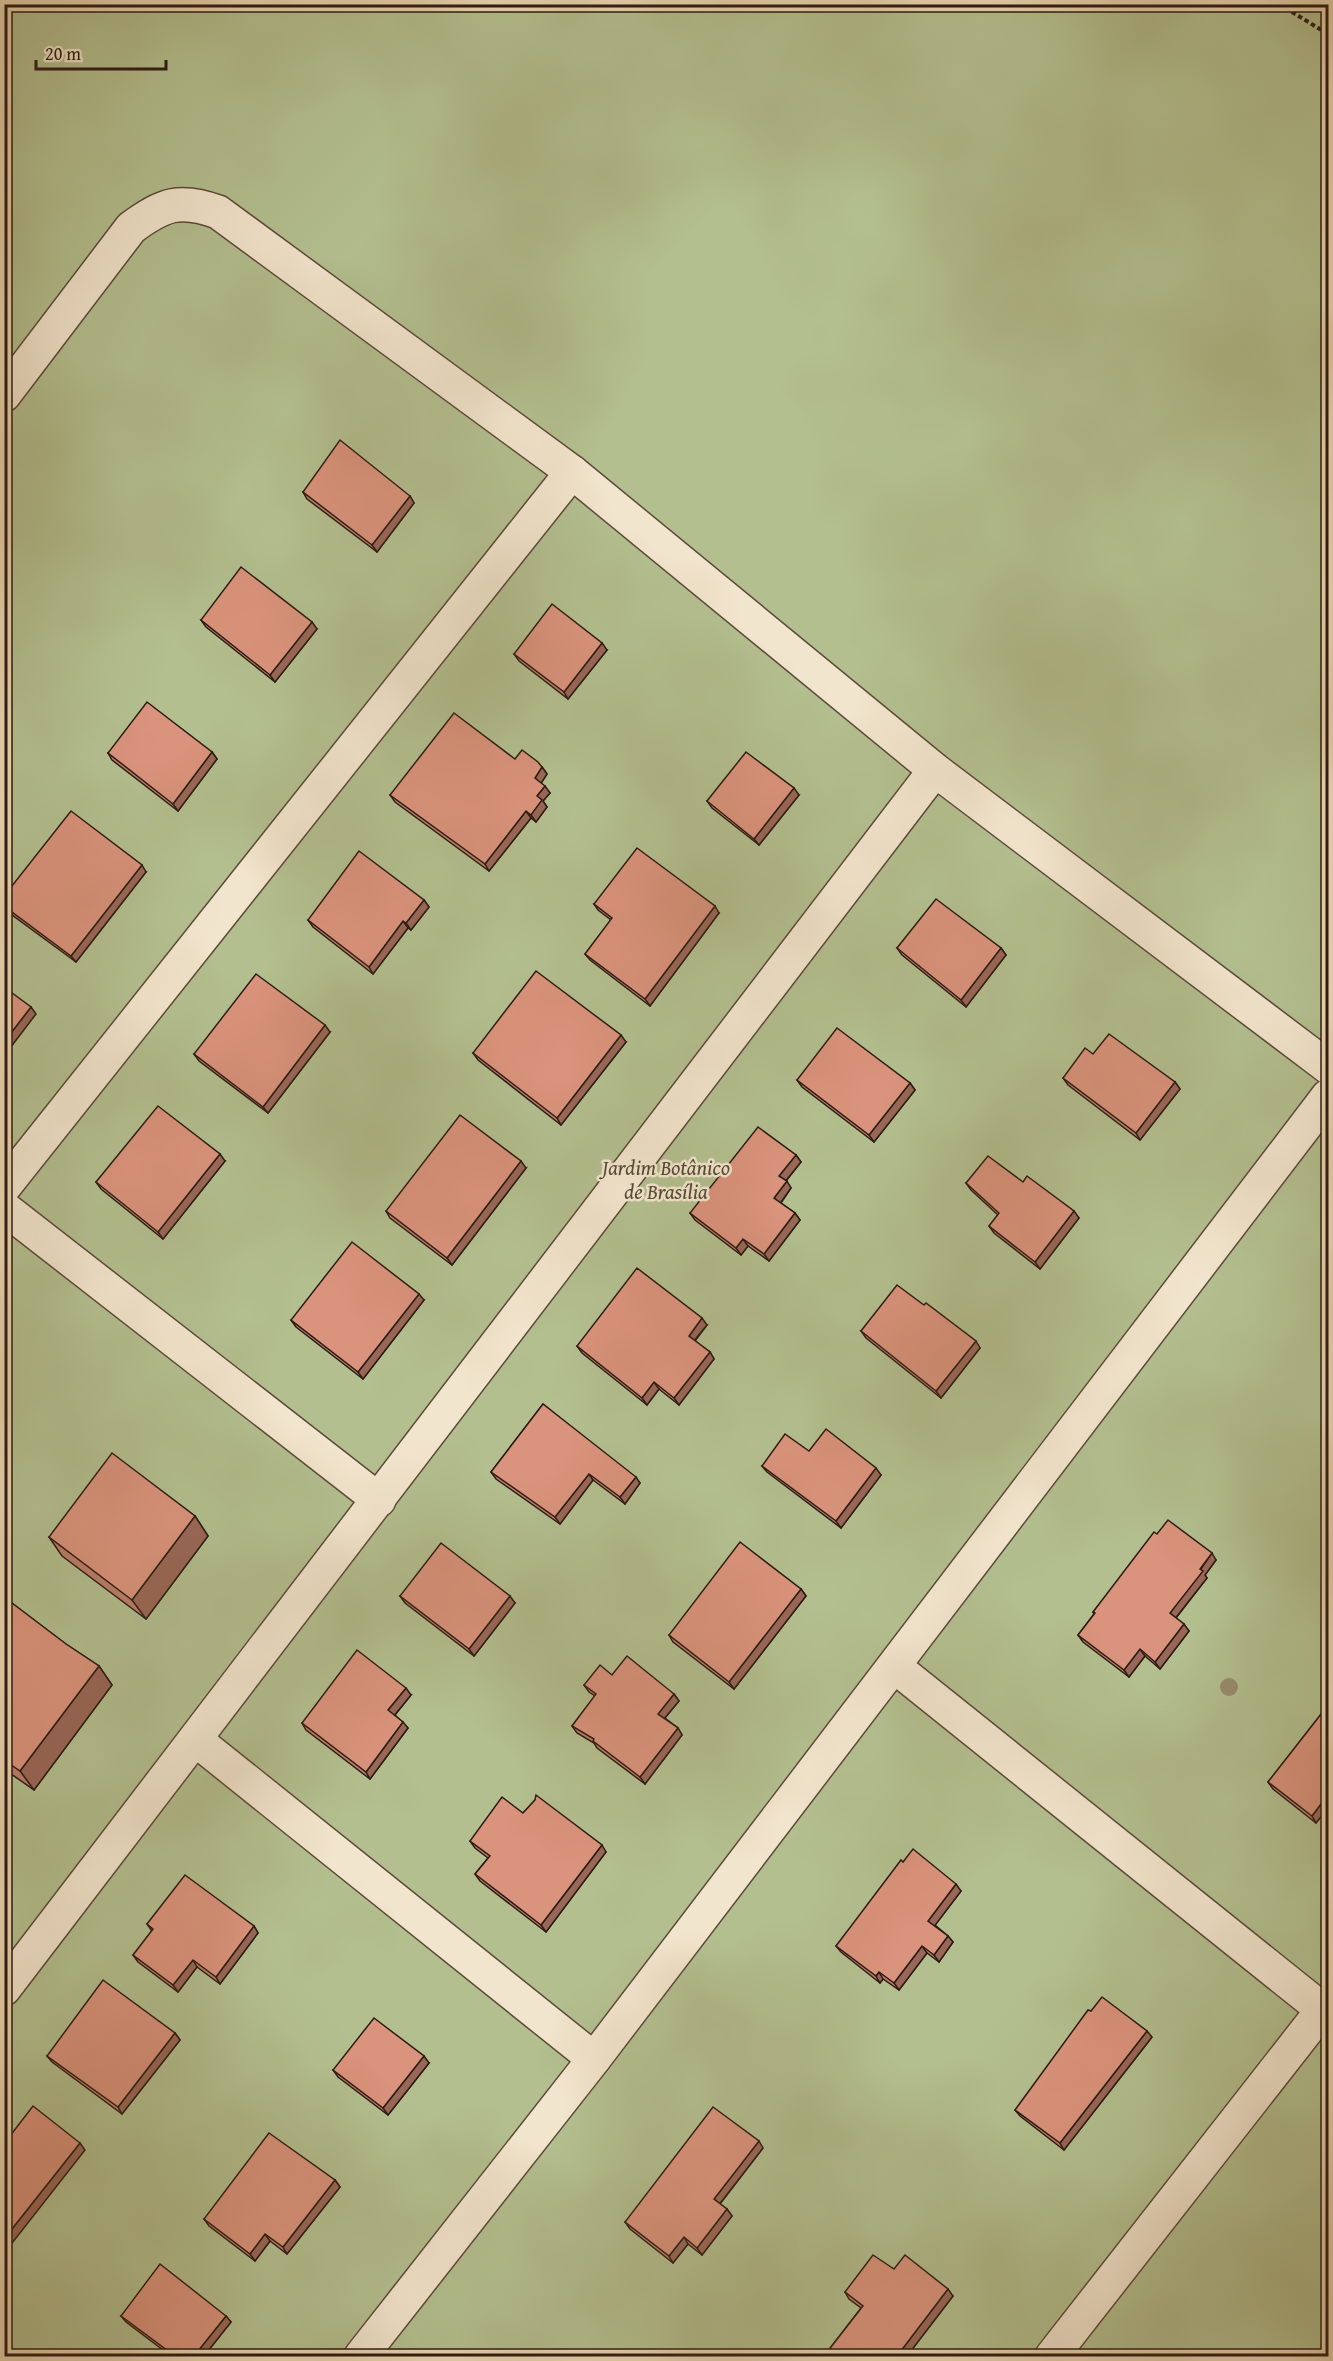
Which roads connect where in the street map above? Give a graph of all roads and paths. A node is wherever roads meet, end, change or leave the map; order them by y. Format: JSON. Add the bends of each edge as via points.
{"nodes":[{"id":1,"x":1279,"y":4,"type":"edge"},
{"id":2,"x":1329,"y":34,"type":"edge"},
{"id":3,"x":4,"y":395,"type":"edge"},
{"id":4,"x":572,"y":472,"type":"junction"},
{"id":5,"x":935,"y":770,"type":"junction"},
{"id":6,"x":1329,"y":1067,"type":"edge"},
{"id":7,"x":1329,"y":1095,"type":"edge"},
{"id":8,"x":4,"y":1187,"type":"edge"},
{"id":9,"x":4,"y":1208,"type":"edge"},
{"id":10,"x":379,"y":1500,"type":"junction"},
{"id":11,"x":894,"y":1666,"type":"junction"},
{"id":12,"x":196,"y":1740,"type":"junction"},
{"id":13,"x":4,"y":1989,"type":"edge"},
{"id":14,"x":1327,"y":2009,"type":"edge"},
{"id":15,"x":594,"y":2059,"type":"junction"},
{"id":16,"x":361,"y":2356,"type":"edge"},
{"id":17,"x":1052,"y":2356,"type":"edge"}],
"edges":[{"from":1,"to":2,"type":"path"},
{"from":3,"to":4,"type":"street","via":[[131,228],[171,204],[196,204],[218,212]]},
{"from":4,"to":5,"type":"street"},
{"from":4,"to":8,"type":"street"},
{"from":5,"to":6,"type":"street"},
{"from":5,"to":10,"type":"street"},
{"from":7,"to":11,"type":"street"},
{"from":9,"to":10,"type":"street"},
{"from":10,"to":12,"type":"street"},
{"from":11,"to":14,"type":"street"},
{"from":11,"to":15,"type":"street"},
{"from":12,"to":13,"type":"street"},
{"from":12,"to":15,"type":"street"},
{"from":14,"to":17,"type":"street"},
{"from":15,"to":16,"type":"street"}]}
